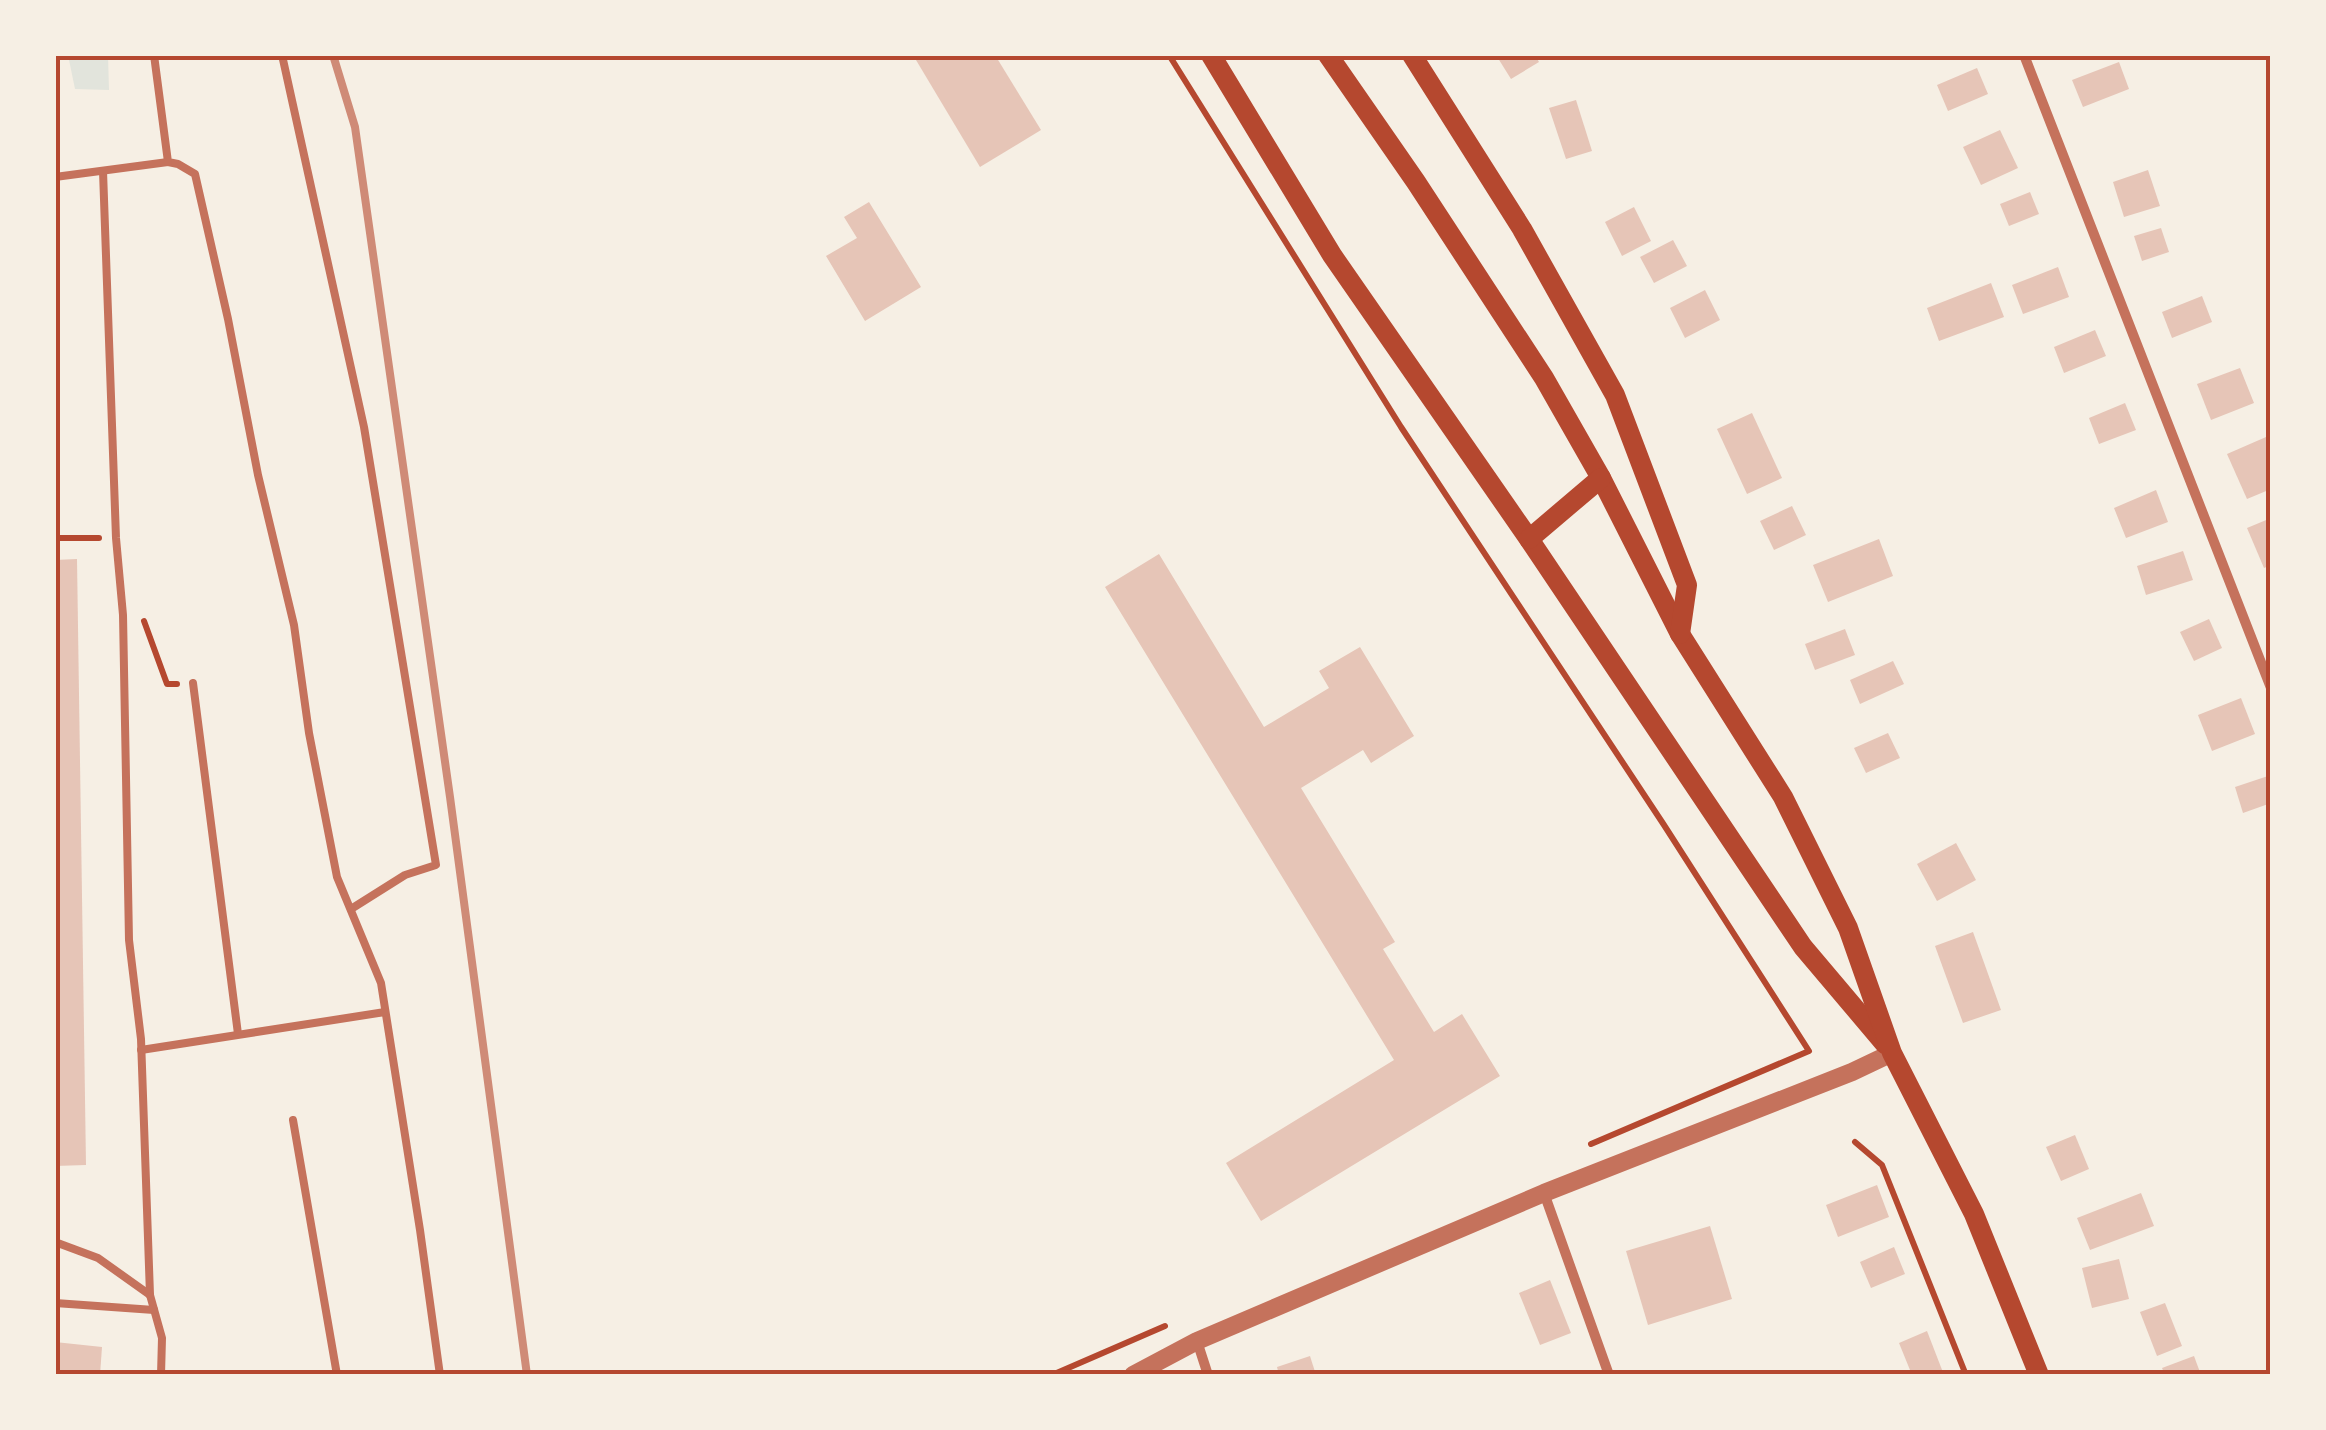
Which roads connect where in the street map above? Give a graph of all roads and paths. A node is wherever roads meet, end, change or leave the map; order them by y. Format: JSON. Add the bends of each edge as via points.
{"nodes":[{"id":1,"x":154,"y":55,"type":"edge"},
{"id":2,"x":282,"y":55,"type":"edge"},
{"id":3,"x":1169,"y":55,"type":"edge"},
{"id":4,"x":1210,"y":55,"type":"edge"},
{"id":5,"x":1328,"y":55,"type":"edge"},
{"id":6,"x":1412,"y":55,"type":"edge"},
{"id":7,"x":2024,"y":55,"type":"edge"},
{"id":8,"x":168,"y":162,"type":"junction"},
{"id":9,"x":104,"y":171,"type":"junction"},
{"id":10,"x":55,"y":177,"type":"edge"},
{"id":11,"x":1601,"y":478,"type":"junction"},
{"id":12,"x":55,"y":538,"type":"edge"},
{"id":13,"x":116,"y":538,"type":"junction"},
{"id":14,"x":1529,"y":539,"type":"junction"},
{"id":15,"x":124,"y":615,"type":"junction"},
{"id":16,"x":1680,"y":634,"type":"junction"},
{"id":17,"x":193,"y":683,"type":"joint"},
{"id":18,"x":2271,"y":688,"type":"edge"},
{"id":19,"x":351,"y":909,"type":"junction"},
{"id":20,"x":386,"y":1012,"type":"junction"},
{"id":21,"x":238,"y":1034,"type":"junction"},
{"id":22,"x":141,"y":1050,"type":"junction"},
{"id":23,"x":1809,"y":1051,"type":"dead end"},
{"id":24,"x":1892,"y":1054,"type":"junction"},
{"id":25,"x":293,"y":1120,"type":"dead end"},
{"id":26,"x":1855,"y":1142,"type":"dead end"},
{"id":27,"x":1544,"y":1194,"type":"junction"},
{"id":28,"x":55,"y":1242,"type":"edge"},
{"id":29,"x":150,"y":1295,"type":"junction"},
{"id":30,"x":55,"y":1303,"type":"edge"},
{"id":31,"x":154,"y":1310,"type":"junction"},
{"id":32,"x":1197,"y":1341,"type":"junction"},
{"id":33,"x":160,"y":1375,"type":"edge"},
{"id":34,"x":336,"y":1375,"type":"edge"},
{"id":35,"x":440,"y":1375,"type":"edge"},
{"id":36,"x":1133,"y":1375,"type":"edge"},
{"id":37,"x":1208,"y":1375,"type":"edge"},
{"id":38,"x":1609,"y":1375,"type":"edge"},
{"id":39,"x":1966,"y":1375,"type":"edge"},
{"id":40,"x":2039,"y":1375,"type":"edge"}],
"edges":[{"from":1,"to":8,"type":"lane"},
{"from":2,"to":19,"type":"lane","via":[[364,427],[436,865]]},
{"from":3,"to":23,"type":"path","via":[[1400,428]]},
{"from":4,"to":14,"type":"main road","via":[[1332,255]]},
{"from":5,"to":11,"type":"main road","via":[[1544,378]]},
{"from":6,"to":16,"type":"main road","via":[[1522,230],[1614,395],[1687,584]]},
{"from":7,"to":18,"type":"street"},
{"from":8,"to":9,"type":"lane"},
{"from":8,"to":19,"type":"lane","via":[[195,174],[294,625],[338,876]]},
{"from":9,"to":10,"type":"lane"},
{"from":9,"to":13,"type":"lane"},
{"from":11,"to":14,"type":"main road"},
{"from":11,"to":16,"type":"main road"},
{"from":12,"to":13,"type":"path"},
{"from":13,"to":15,"type":"lane"},
{"from":14,"to":24,"type":"main road","via":[[1803,947]]},
{"from":15,"to":17,"type":"path","via":[[142,615],[167,684]]},
{"from":15,"to":22,"type":"lane","via":[[129,940]]},
{"from":16,"to":24,"type":"main road","via":[[1783,797],[1848,928]]},
{"from":17,"to":21,"type":"lane"},
{"from":19,"to":20,"type":"lane"},
{"from":20,"to":21,"type":"lane"},
{"from":20,"to":35,"type":"lane"},
{"from":21,"to":22,"type":"lane"},
{"from":22,"to":29,"type":"lane"},
{"from":24,"to":27,"type":"street"},
{"from":24,"to":40,"type":"main road","via":[[1974,1214]]},
{"from":25,"to":34,"type":"lane"},
{"from":26,"to":39,"type":"path","via":[[1882,1165]]},
{"from":27,"to":32,"type":"street"},
{"from":27,"to":38,"type":"street"},
{"from":28,"to":29,"type":"lane","via":[[98,1258]]},
{"from":29,"to":31,"type":"lane"},
{"from":30,"to":31,"type":"lane"},
{"from":31,"to":33,"type":"lane","via":[[162,1338]]},
{"from":32,"to":36,"type":"street"},
{"from":32,"to":37,"type":"street"}]}
